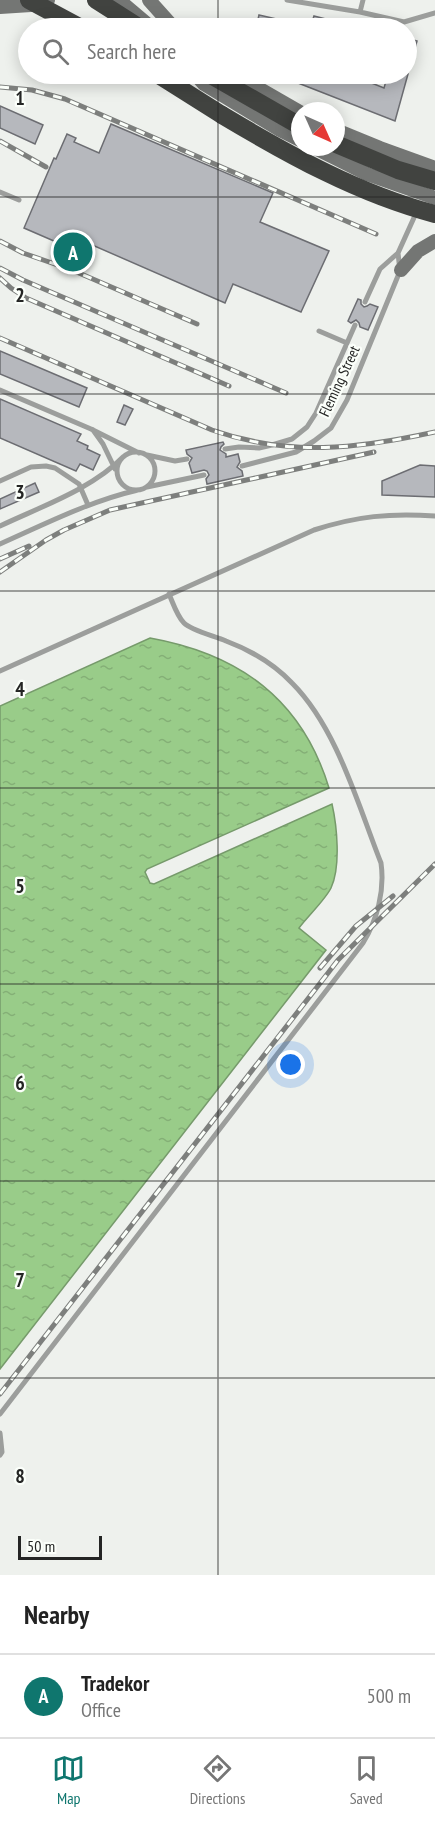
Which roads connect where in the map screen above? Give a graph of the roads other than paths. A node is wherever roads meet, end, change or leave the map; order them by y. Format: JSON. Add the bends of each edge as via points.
{"nodes":[{"id":1,"x":48,"y":0,"type":"edge"},
{"id":2,"x":96,"y":0,"type":"edge"},
{"id":3,"x":135,"y":0,"type":"edge"},
{"id":4,"x":149,"y":0,"type":"edge"},
{"id":5,"x":287,"y":0,"type":"edge"},
{"id":6,"x":363,"y":0,"type":"edge"},
{"id":7,"x":119,"y":1,"type":"edge"},
{"id":8,"x":30,"y":2,"type":"edge"},
{"id":9,"x":0,"y":7,"type":"edge"},
{"id":10,"x":360,"y":12,"type":"junction"},
{"id":11,"x":435,"y":13,"type":"edge"},
{"id":12,"x":61,"y":18,"type":"edge"},
{"id":13,"x":64,"y":18,"type":"edge"},
{"id":14,"x":124,"y":18,"type":"edge"},
{"id":15,"x":140,"y":18,"type":"edge"},
{"id":16,"x":165,"y":18,"type":"edge"},
{"id":17,"x":386,"y":18,"type":"edge"},
{"id":18,"x":417,"y":18,"type":"edge"},
{"id":19,"x":173,"y":84,"type":"edge"},
{"id":20,"x":213,"y":84,"type":"edge"},
{"id":21,"x":216,"y":84,"type":"edge"},
{"id":22,"x":251,"y":84,"type":"edge"},
{"id":23,"x":291,"y":107,"type":"edge"},
{"id":24,"x":291,"y":122,"type":"edge"},
{"id":25,"x":345,"y":133,"type":"edge"},
{"id":26,"x":291,"y":136,"type":"edge"},
{"id":27,"x":345,"y":148,"type":"edge"},
{"id":28,"x":332,"y":156,"type":"edge"},
{"id":29,"x":435,"y":168,"type":"edge"},
{"id":30,"x":432,"y":191,"type":"edge"},
{"id":31,"x":0,"y":192,"type":"edge"},
{"id":32,"x":19,"y":200,"type":"dead end"},
{"id":33,"x":435,"y":214,"type":"edge"},
{"id":34,"x":435,"y":242,"type":"edge"},
{"id":35,"x":398,"y":253,"type":"junction"},
{"id":36,"x":401,"y":270,"type":"junction"},
{"id":37,"x":365,"y":302,"type":"dead end"},
{"id":38,"x":355,"y":325,"type":"dead end"},
{"id":39,"x":319,"y":331,"type":"dead end"},
{"id":40,"x":347,"y":343,"type":"junction"},
{"id":41,"x":0,"y":390,"type":"edge"},
{"id":42,"x":92,"y":429,"type":"junction"},
{"id":43,"x":225,"y":449,"type":"dead end"},
{"id":44,"x":142,"y":454,"type":"junction"},
{"id":45,"x":123,"y":458,"type":"junction"},
{"id":46,"x":187,"y":459,"type":"dead end"},
{"id":47,"x":242,"y":466,"type":"dead end"},
{"id":48,"x":114,"y":467,"type":"junction"},
{"id":49,"x":204,"y":475,"type":"dead end"},
{"id":50,"x":119,"y":479,"type":"junction"},
{"id":51,"x":0,"y":481,"type":"edge"},
{"id":52,"x":82,"y":488,"type":"junction"},
{"id":53,"x":141,"y":489,"type":"junction"},
{"id":54,"x":88,"y":505,"type":"junction"},
{"id":55,"x":435,"y":516,"type":"edge"},
{"id":56,"x":0,"y":525,"type":"edge"},
{"id":57,"x":0,"y":544,"type":"edge"},
{"id":58,"x":169,"y":594,"type":"junction"},
{"id":59,"x":0,"y":671,"type":"edge"},
{"id":60,"x":0,"y":1414,"type":"edge"},
{"id":61,"x":0,"y":1433,"type":"edge"},
{"id":62,"x":0,"y":1455,"type":"edge"}],
"edges":[{"from":1,"to":8,"type":"street"},
{"from":2,"to":14,"type":"highway"},
{"from":3,"to":7,"type":"street"},
{"from":4,"to":16,"type":"street"},
{"from":5,"to":10,"type":"lane"},
{"from":6,"to":10,"type":"lane"},
{"from":7,"to":15,"type":"street"},
{"from":8,"to":9,"type":"street"},
{"from":8,"to":12,"type":"highway","bridge":true},
{"from":8,"to":13,"type":"street"},
{"from":10,"to":17,"type":"lane"},
{"from":11,"to":18,"type":"lane"},
{"from":19,"to":33,"type":"highway","bridge":true,"via":[[286,153],[382,197]]},
{"from":20,"to":26,"type":"street"},
{"from":21,"to":24,"type":"highway"},
{"from":22,"to":23,"type":"street"},
{"from":25,"to":29,"type":"street"},
{"from":27,"to":30,"type":"highway","bridge":true,"via":[[398,170]]},
{"from":28,"to":30,"type":"street","via":[[367,174]]},
{"from":29,"to":30,"type":"lane"},
{"from":30,"to":35,"type":"lane"},
{"from":31,"to":32,"type":"lane"},
{"from":34,"to":36,"type":"street","via":[[418,251]]},
{"from":35,"to":36,"type":"lane"},
{"from":35,"to":37,"type":"lane","via":[[380,269]]},
{"from":36,"to":47,"type":"lane","name":"Fleming Street","via":[[347,400],[331,428],[296,452]]},
{"from":38,"to":40,"type":"lane","name":"Fleming Street"},
{"from":39,"to":40,"type":"lane"},
{"from":40,"to":43,"type":"lane","name":"Fleming Street","via":[[316,413],[303,431],[266,447]]},
{"from":41,"to":42,"type":"lane"},
{"from":42,"to":44,"type":"lane"},
{"from":42,"to":48,"type":"lane"},
{"from":44,"to":45,"type":"lane"},
{"from":44,"to":46,"type":"lane","via":[[175,461]]},
{"from":44,"to":53,"type":"lane","via":[[150,459],[154,471],[150,483]]},
{"from":45,"to":48,"type":"lane"},
{"from":45,"to":50,"type":"lane","via":[[117,467]]},
{"from":48,"to":50,"type":"lane"},
{"from":48,"to":52,"type":"lane"},
{"from":49,"to":53,"type":"lane"},
{"from":50,"to":53,"type":"lane","via":[[127,488]]},
{"from":51,"to":52,"type":"lane","via":[[31,467],[46,466],[70,477]]},
{"from":52,"to":54,"type":"lane"},
{"from":52,"to":56,"type":"lane"},
{"from":53,"to":54,"type":"lane"},
{"from":54,"to":57,"type":"lane"},
{"from":55,"to":58,"type":"lane","via":[[378,515],[334,523]]},
{"from":58,"to":59,"type":"lane"},
{"from":58,"to":60,"type":"lane","via":[[184,623],[253,653],[291,682],[310,704],[339,756],[381,863],[378,911],[363,943]]},
{"from":61,"to":62,"type":"lane"}]}
